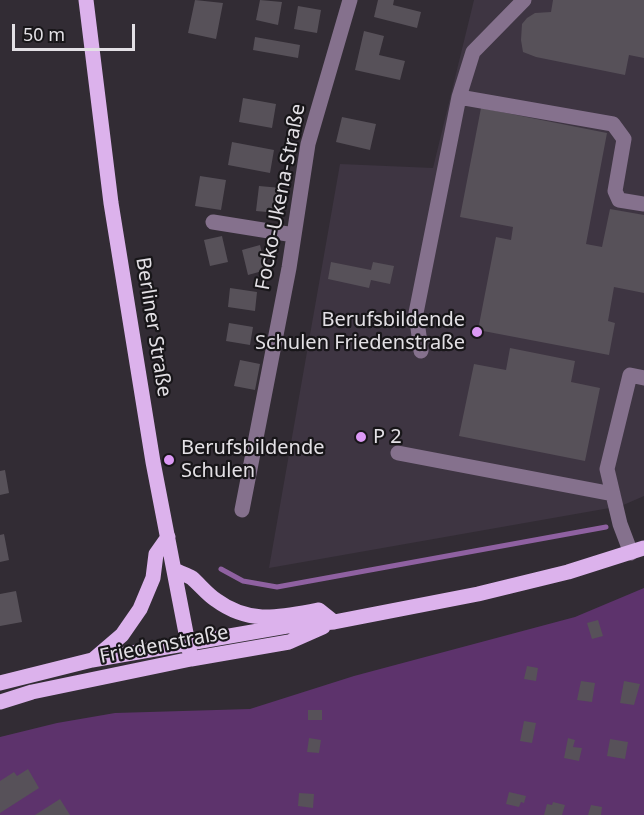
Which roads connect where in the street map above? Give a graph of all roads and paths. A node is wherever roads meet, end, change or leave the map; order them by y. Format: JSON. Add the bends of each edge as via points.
{"nodes":[{"id":1,"x":86,"y":0,"type":"edge"},
{"id":2,"x":350,"y":0,"type":"edge"},
{"id":3,"x":524,"y":0,"type":"edge"},
{"id":4,"x":459,"y":97,"type":"junction"},
{"id":5,"x":644,"y":204,"type":"edge"},
{"id":6,"x":213,"y":222,"type":"dead end"},
{"id":7,"x":294,"y":235,"type":"junction"},
{"id":8,"x":421,"y":351,"type":"dead end"},
{"id":9,"x":644,"y":378,"type":"edge"},
{"id":10,"x":398,"y":453,"type":"dead end"},
{"id":11,"x":613,"y":494,"type":"junction"},
{"id":12,"x":242,"y":510,"type":"dead end"},
{"id":13,"x":168,"y":537,"type":"junction"},
{"id":14,"x":638,"y":550,"type":"edge"},
{"id":15,"x":175,"y":570,"type":"junction"},
{"id":16,"x":334,"y":622,"type":"junction"},
{"id":17,"x":190,"y":652,"type":"junction"},
{"id":18,"x":92,"y":660,"type":"junction"},
{"id":19,"x":0,"y":683,"type":"edge"},
{"id":20,"x":0,"y":702,"type":"edge"}],
"edges":[{"from":1,"to":13,"type":"main road","name":"Berliner Straße","via":[[111,203]]},
{"from":2,"to":7,"type":"lane","name":"Focko-Ukena-Straße","via":[[308,144]]},
{"from":3,"to":4,"type":"lane","via":[[473,52]]},
{"from":4,"to":5,"type":"lane","via":[[613,124],[624,139],[615,191],[619,200]]},
{"from":4,"to":8,"type":"lane","via":[[416,313]]},
{"from":6,"to":7,"type":"lane"},
{"from":7,"to":12,"type":"lane","name":"Focko-Ukena-Straße"},
{"from":9,"to":11,"type":"lane","via":[[630,375],[608,469]]},
{"from":10,"to":11,"type":"lane"},
{"from":11,"to":14,"type":"lane","via":[[620,524]]},
{"from":13,"to":15,"type":"main road","name":"Berliner Straße"},
{"from":13,"to":18,"type":"main road","via":[[156,554],[153,578],[140,609],[122,635]]},
{"from":14,"to":16,"type":"main road","name":"Friedenstraße","via":[[531,582]]},
{"from":15,"to":16,"type":"main road","via":[[237,613],[274,618],[319,610]]},
{"from":15,"to":17,"type":"main road","name":"Berliner Straße"},
{"from":16,"to":17,"type":"main road","name":"Friedenstraße","via":[[289,642]]},
{"from":17,"to":18,"type":"main road","name":"Friedenstraße"},
{"from":17,"to":20,"type":"main road","name":"Friedenstraße"},
{"from":18,"to":19,"type":"main road","name":"Friedenstraße"}]}
